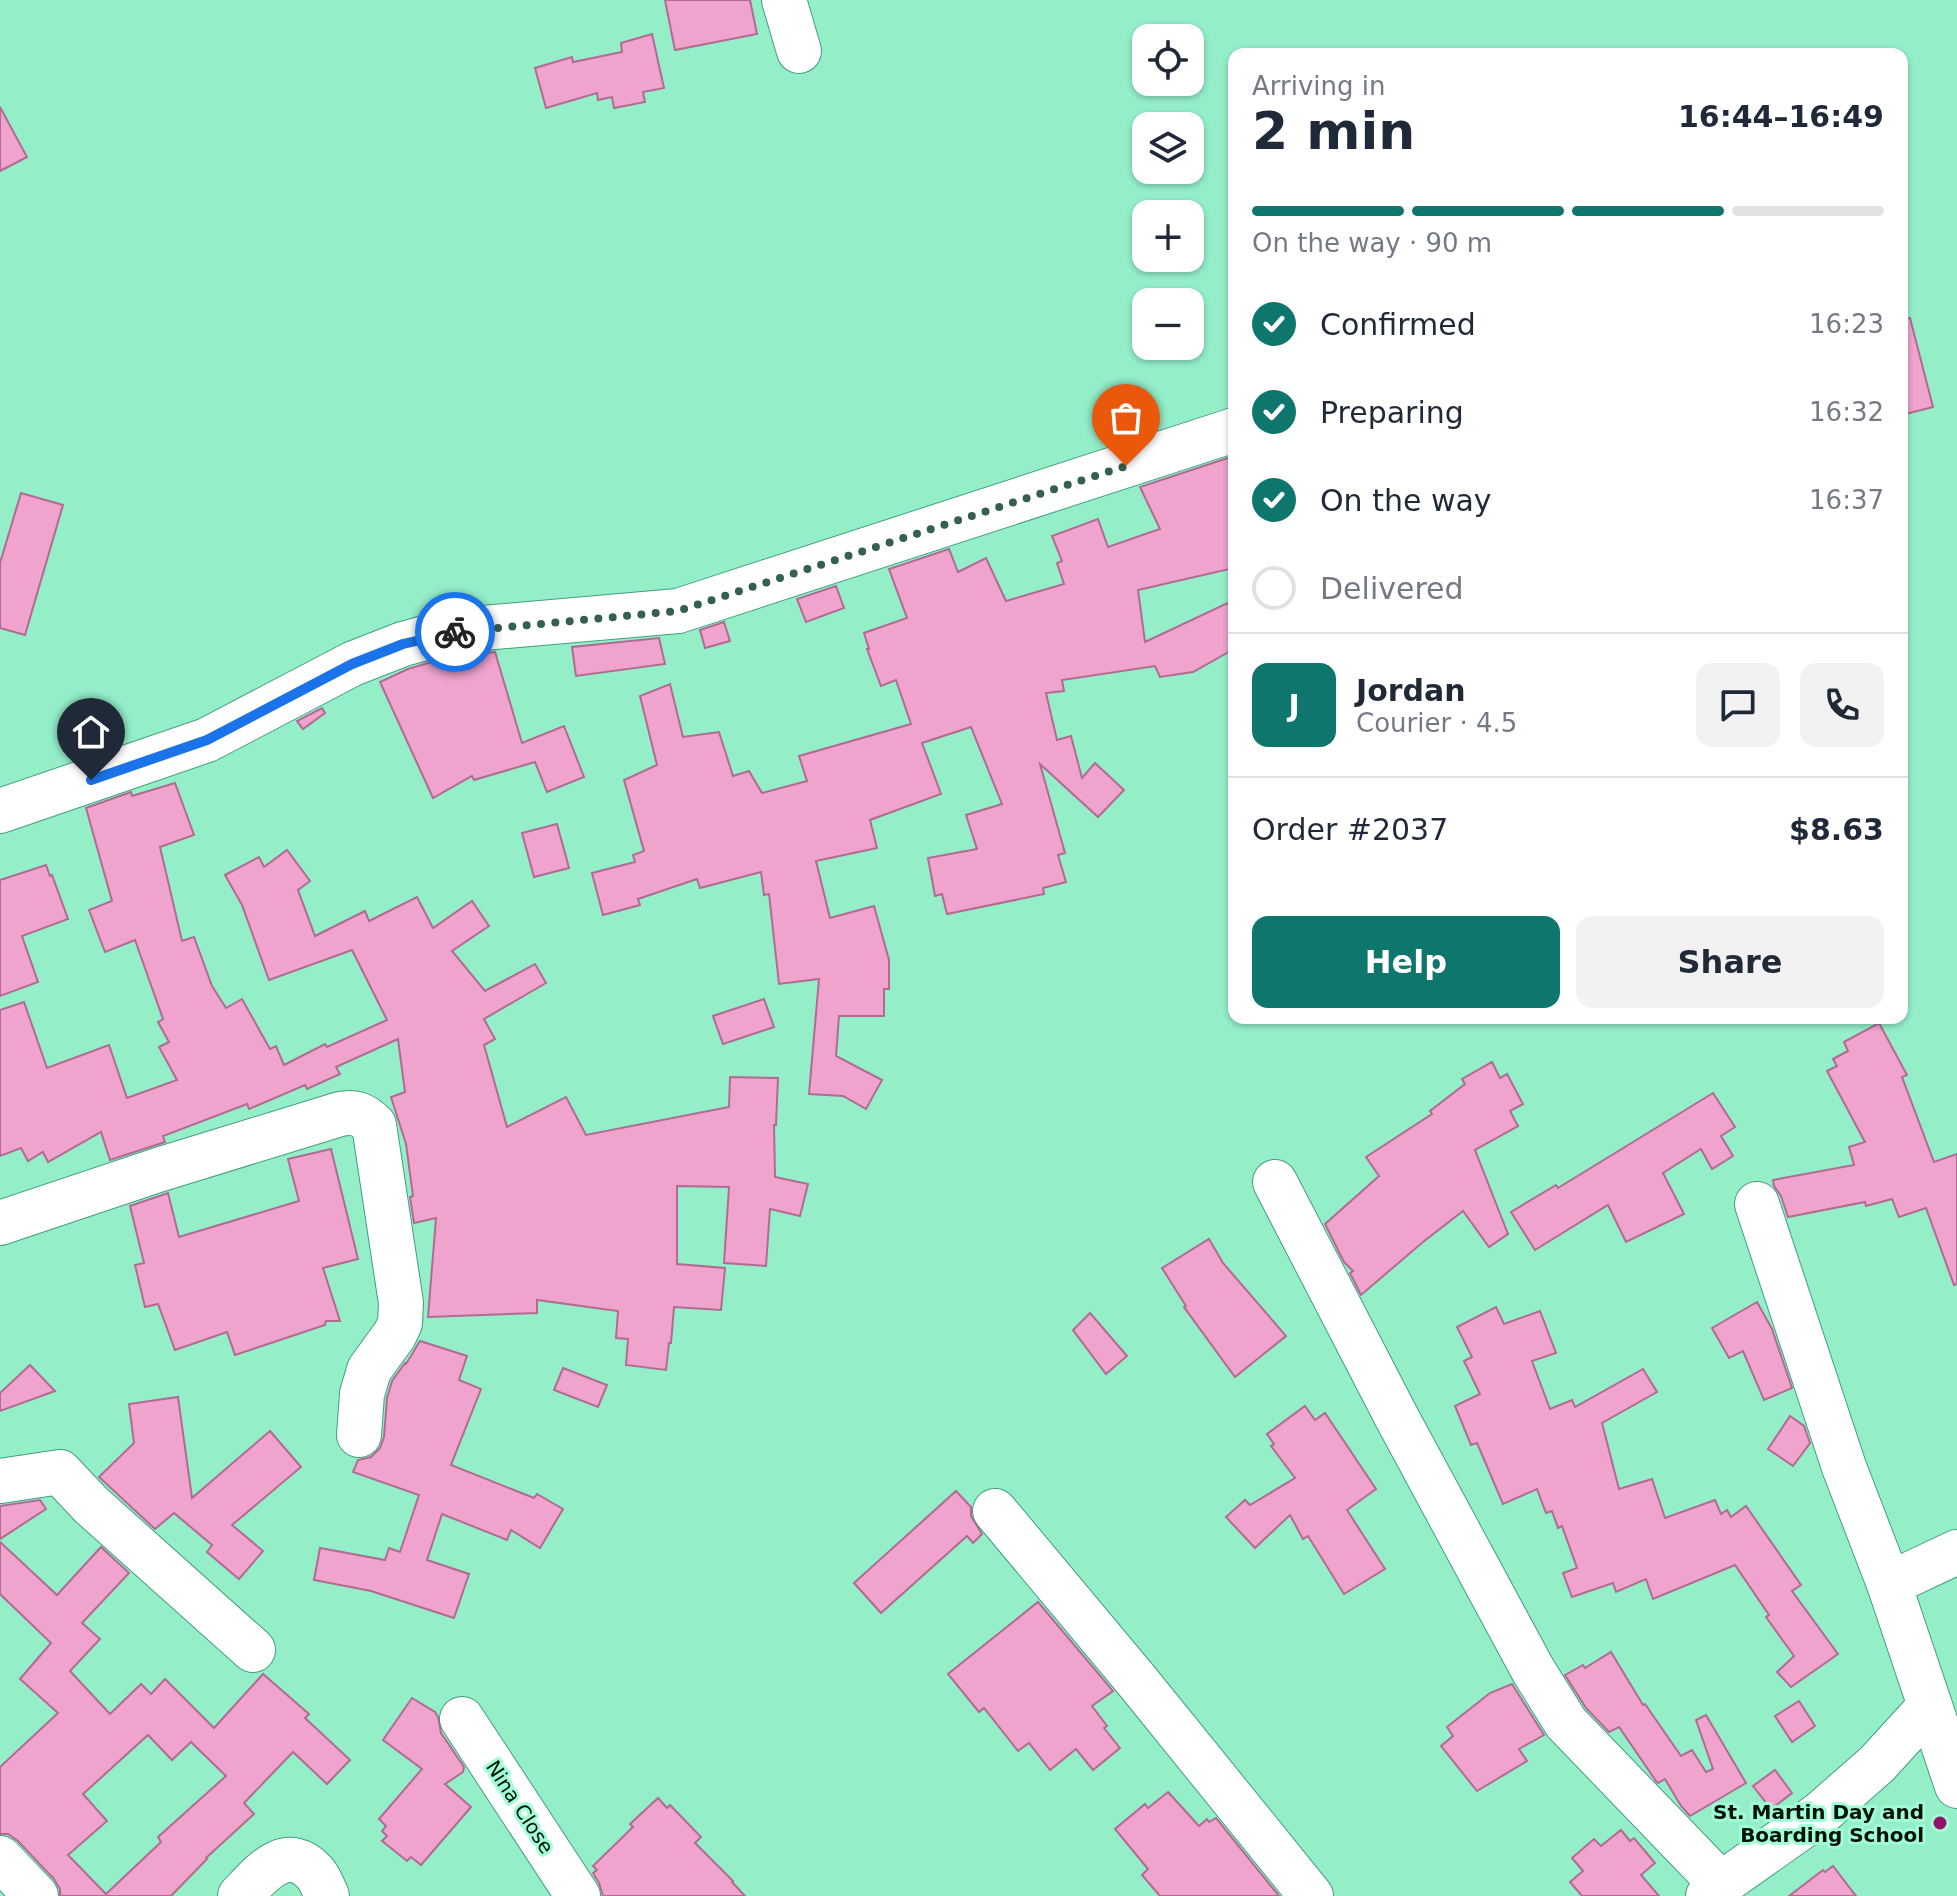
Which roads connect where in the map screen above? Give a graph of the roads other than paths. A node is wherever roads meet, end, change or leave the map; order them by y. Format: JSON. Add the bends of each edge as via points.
{"nodes":[{"id":1,"x":784,"y":0,"type":"edge"},
{"id":2,"x":799,"y":51,"type":"dead end"},
{"id":3,"x":1228,"y":432,"type":"edge"},
{"id":4,"x":0,"y":811,"type":"edge"},
{"id":5,"x":1275,"y":1182,"type":"dead end"},
{"id":6,"x":1757,"y":1204,"type":"dead end"},
{"id":7,"x":0,"y":1223,"type":"edge"},
{"id":8,"x":359,"y":1435,"type":"dead end"},
{"id":9,"x":0,"y":1481,"type":"edge"},
{"id":10,"x":995,"y":1511,"type":"dead end"},
{"id":11,"x":1957,"y":1552,"type":"edge"},
{"id":12,"x":1889,"y":1584,"type":"junction"},
{"id":13,"x":253,"y":1650,"type":"dead end"},
{"id":14,"x":1929,"y":1707,"type":"junction"},
{"id":15,"x":462,"y":1719,"type":"dead end"},
{"id":16,"x":1957,"y":1786,"type":"edge"},
{"id":17,"x":0,"y":1858,"type":"edge"},
{"id":18,"x":1715,"y":1890,"type":"edge"},
{"id":19,"x":36,"y":1896,"type":"edge"},
{"id":20,"x":240,"y":1896,"type":"edge"},
{"id":21,"x":327,"y":1896,"type":"edge"},
{"id":22,"x":578,"y":1896,"type":"edge"},
{"id":23,"x":1311,"y":1896,"type":"edge"}],
"edges":[{"from":1,"to":2,"type":"street"},
{"from":3,"to":4,"type":"street","via":[[678,611],[472,629],[403,644],[352,664],[207,740]]},
{"from":5,"to":18,"type":"street","via":[[1533,1670],[1566,1723]]},
{"from":6,"to":12,"type":"street","via":[[1844,1467]]},
{"from":7,"to":8,"type":"street","via":[[340,1114],[359,1113],[374,1125],[400,1323],[369,1370]]},
{"from":9,"to":13,"type":"street","via":[[60,1472]]},
{"from":10,"to":23,"type":"street"},
{"from":11,"to":12,"type":"street"},
{"from":12,"to":14,"type":"street"},
{"from":14,"to":16,"type":"street"},
{"from":14,"to":18,"type":"street","via":[[1877,1764],[1820,1814]]},
{"from":15,"to":22,"type":"street","name":"Nina Close"},
{"from":17,"to":19,"type":"street"},
{"from":20,"to":21,"type":"street","via":[[283,1859],[301,1862],[316,1873]]}]}
